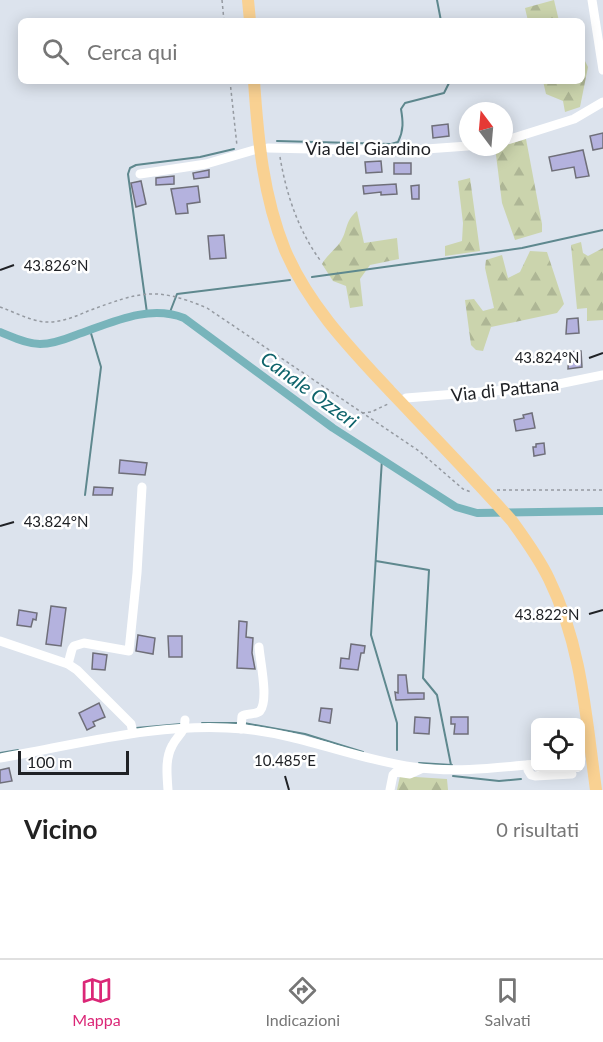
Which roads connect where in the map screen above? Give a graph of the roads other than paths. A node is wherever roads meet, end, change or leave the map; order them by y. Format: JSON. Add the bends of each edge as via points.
{"nodes":[{"id":1,"x":248,"y":0,"type":"edge"},
{"id":2,"x":592,"y":0,"type":"edge"},
{"id":3,"x":250,"y":18,"type":"edge"},
{"id":4,"x":603,"y":70,"type":"edge"},
{"id":5,"x":254,"y":84,"type":"edge"},
{"id":6,"x":603,"y":102,"type":"edge"},
{"id":7,"x":513,"y":138,"type":"edge"},
{"id":8,"x":459,"y":147,"type":"edge"},
{"id":9,"x":268,"y":148,"type":"dead end"},
{"id":10,"x":254,"y":150,"type":"dead end"},
{"id":11,"x":140,"y":174,"type":"dead end"},
{"id":12,"x":603,"y":375,"type":"edge"},
{"id":13,"x":406,"y":398,"type":"dead end"},
{"id":14,"x":142,"y":487,"type":"dead end"},
{"id":15,"x":0,"y":641,"type":"edge"},
{"id":16,"x":259,"y":647,"type":"dead end"},
{"id":17,"x":68,"y":664,"type":"junction"},
{"id":18,"x":185,"y":725,"type":"junction"},
{"id":19,"x":241,"y":725,"type":"junction"},
{"id":20,"x":132,"y":730,"type":"junction"},
{"id":21,"x":0,"y":758,"type":"edge"},
{"id":22,"x":531,"y":764,"type":"edge"},
{"id":23,"x":531,"y":766,"type":"edge"},
{"id":24,"x":422,"y":768,"type":"junction"},
{"id":25,"x":572,"y":774,"type":"dead end"},
{"id":26,"x":168,"y":790,"type":"edge"},
{"id":27,"x":390,"y":790,"type":"edge"},
{"id":28,"x":596,"y":790,"type":"edge"}],
"edges":[{"from":1,"to":3,"type":"main road"},
{"from":2,"to":4,"type":"street"},
{"from":5,"to":28,"type":"main road","via":[[268,198],[300,281],[340,337],[512,521],[549,578],[572,635],[582,680]]},
{"from":6,"to":7,"type":"street","via":[[574,119]]},
{"from":8,"to":9,"type":"street","name":"Via del Giardino","via":[[398,151]]},
{"from":10,"to":11,"type":"street","via":[[206,164]]},
{"from":12,"to":13,"type":"street","name":"Via di Pattana","via":[[544,387]]},
{"from":14,"to":17,"type":"street","via":[[129,651],[79,644],[72,649]]},
{"from":15,"to":17,"type":"street"},
{"from":16,"to":19,"type":"street","via":[[263,705],[260,712],[245,714]]},
{"from":17,"to":20,"type":"street","via":[[86,678]]},
{"from":18,"to":19,"type":"street"},
{"from":18,"to":20,"type":"street"},
{"from":18,"to":26,"type":"street","via":[[169,755]]},
{"from":19,"to":24,"type":"street"},
{"from":20,"to":21,"type":"street"},
{"from":22,"to":24,"type":"street","via":[[453,771]]},
{"from":23,"to":25,"type":"street","via":[[531,775]]},
{"from":24,"to":27,"type":"street","via":[[410,774],[396,772]]}]}
